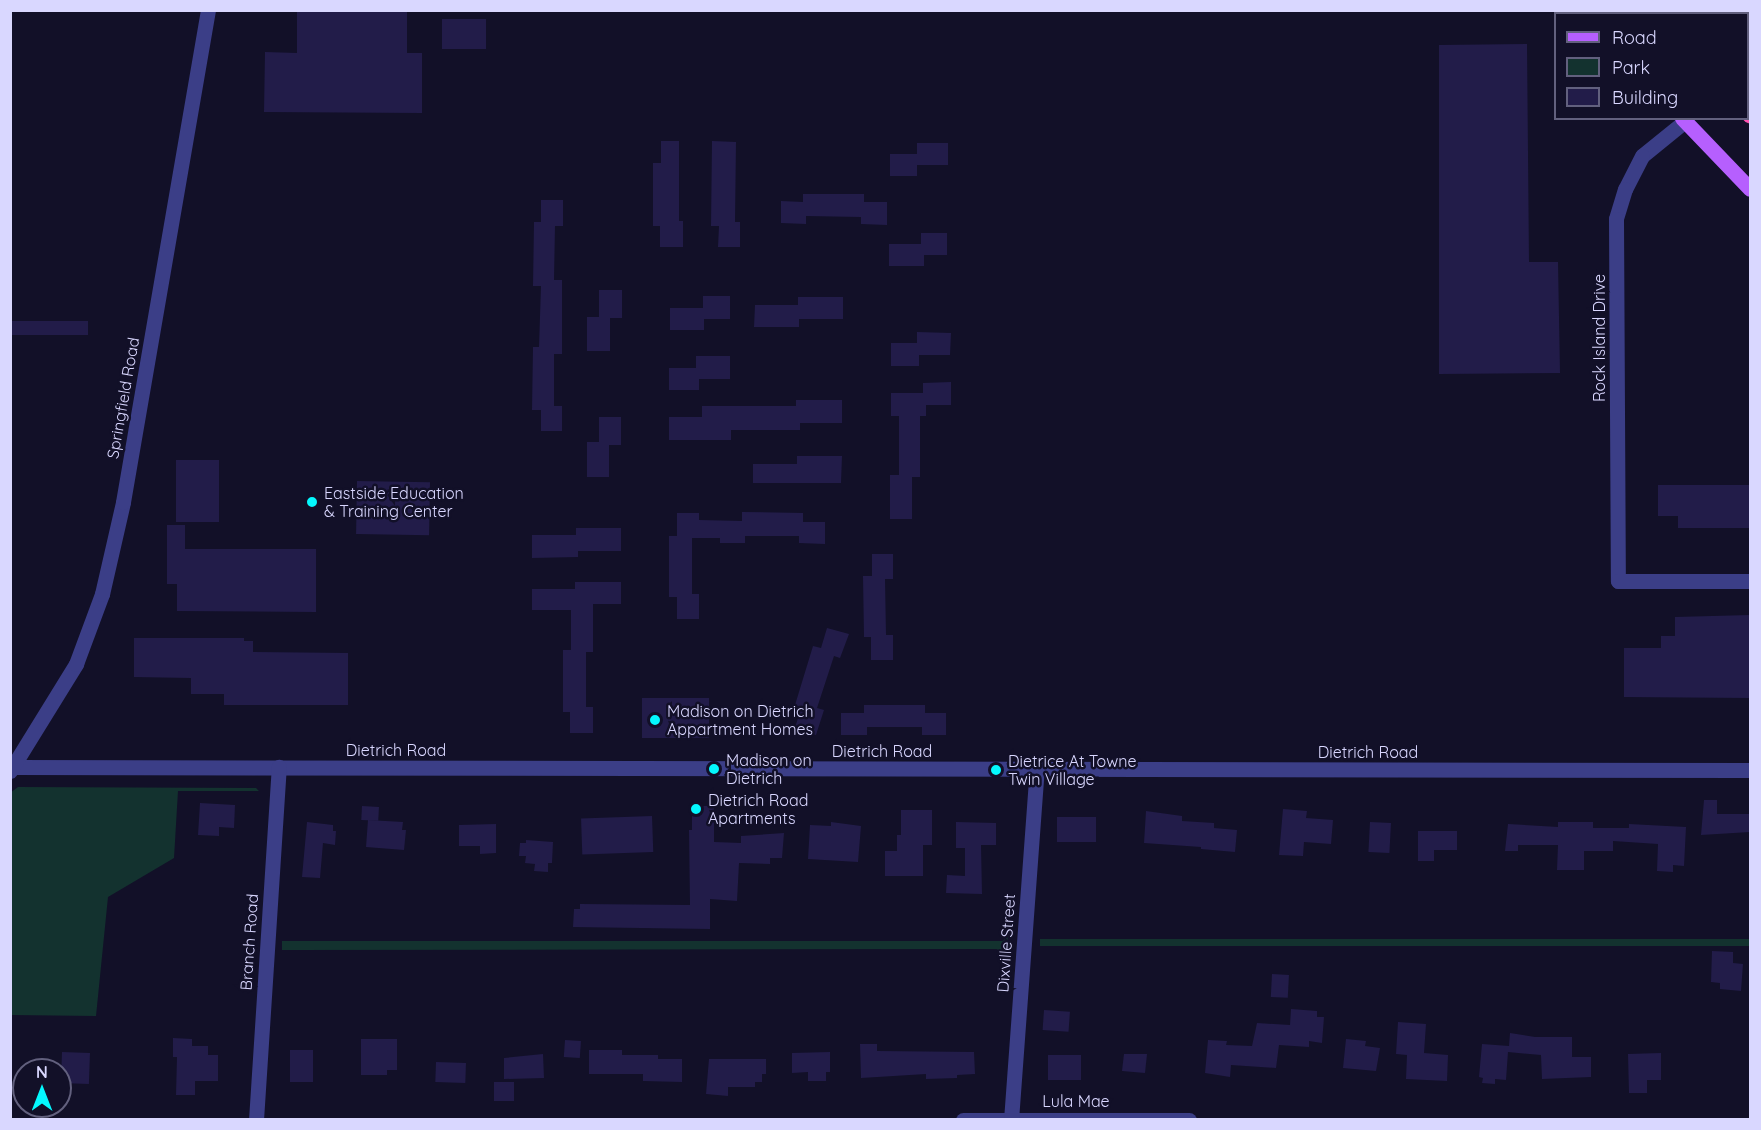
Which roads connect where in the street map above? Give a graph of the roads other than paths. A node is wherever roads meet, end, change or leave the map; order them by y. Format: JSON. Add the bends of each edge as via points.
{"nodes":[{"id":1,"x":208,"y":10,"type":"edge"},
{"id":2,"x":1684,"y":120,"type":"edge"},
{"id":3,"x":1750,"y":189,"type":"edge"},
{"id":4,"x":1750,"y":581,"type":"edge"},
{"id":5,"x":279,"y":767,"type":"junction"},
{"id":6,"x":12,"y":769,"type":"edge"},
{"id":7,"x":1037,"y":770,"type":"junction"},
{"id":8,"x":1750,"y":770,"type":"edge"},
{"id":9,"x":256,"y":1119,"type":"edge"},
{"id":10,"x":963,"y":1119,"type":"edge"},
{"id":11,"x":1011,"y":1119,"type":"edge"},
{"id":12,"x":1189,"y":1119,"type":"edge"}],
"edges":[{"from":1,"to":6,"type":"street","name":"Springfield Road","via":[[123,502],[102,594],[76,664]]},
{"from":2,"to":3,"type":"main road"},
{"from":2,"to":4,"type":"street","name":"Rock Island Drive","via":[[1642,156],[1625,189],[1616,219],[1618,581]]},
{"from":5,"to":6,"type":"street","name":"Dietrich Road"},
{"from":5,"to":7,"type":"street","name":"Dietrich Road"},
{"from":5,"to":9,"type":"street","name":"Branch Road"},
{"from":7,"to":8,"type":"street","name":"Dietrich Road"},
{"from":7,"to":11,"type":"street","name":"Dixville Street"},
{"from":10,"to":11,"type":"street","name":"Lula Mae"},
{"from":11,"to":12,"type":"street","name":"Lula Mae"}]}
